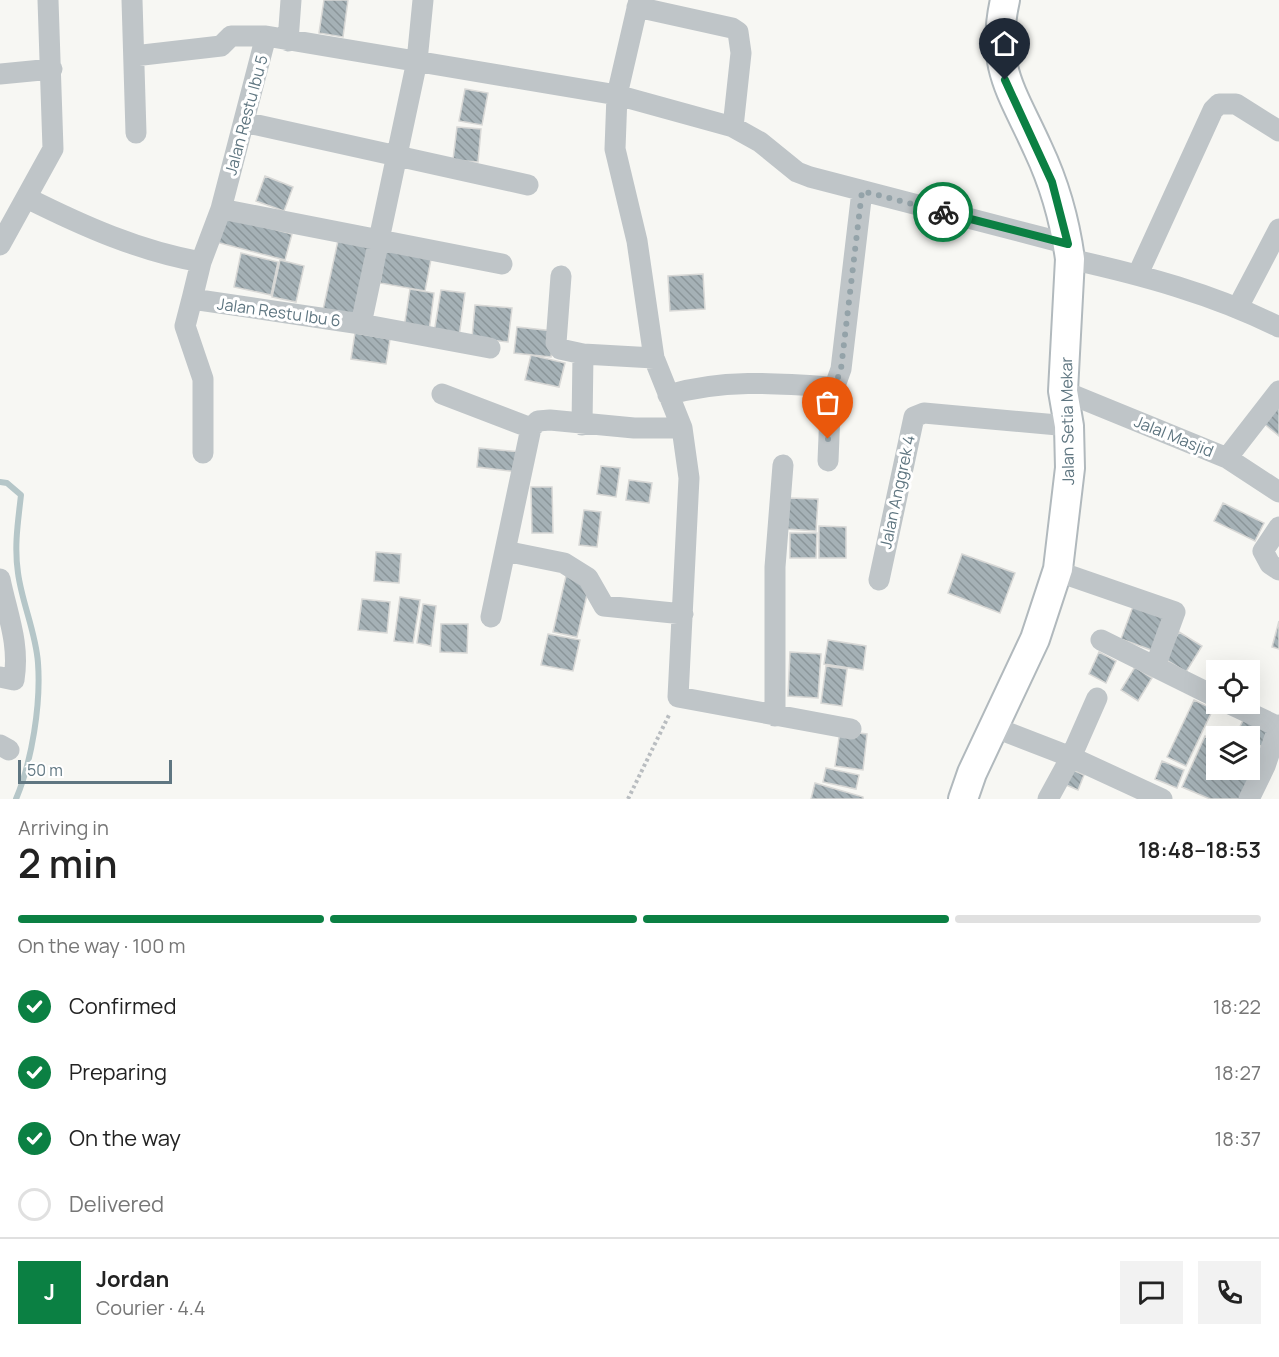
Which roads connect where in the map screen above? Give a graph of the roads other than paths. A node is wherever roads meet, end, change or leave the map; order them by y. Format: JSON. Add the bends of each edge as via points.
{"nodes":[{"id":1,"x":48,"y":0,"type":"edge"},
{"id":2,"x":132,"y":0,"type":"edge"},
{"id":3,"x":291,"y":0,"type":"edge"},
{"id":4,"x":423,"y":0,"type":"edge"},
{"id":5,"x":1005,"y":0,"type":"edge"},
{"id":6,"x":638,"y":3,"type":"edge"},
{"id":7,"x":266,"y":36,"type":"junction"},
{"id":8,"x":288,"y":40,"type":"junction"},
{"id":9,"x":134,"y":56,"type":"junction"},
{"id":10,"x":417,"y":61,"type":"junction"},
{"id":11,"x":52,"y":69,"type":"junction"},
{"id":12,"x":0,"y":74,"type":"edge"},
{"id":13,"x":617,"y":95,"type":"junction"},
{"id":14,"x":244,"y":122,"type":"junction"},
{"id":15,"x":733,"y":127,"type":"junction"},
{"id":16,"x":1279,"y":131,"type":"edge"},
{"id":17,"x":136,"y":133,"type":"dead end"},
{"id":18,"x":396,"y":156,"type":"junction"},
{"id":19,"x":528,"y":185,"type":"dead end"},
{"id":20,"x":862,"y":191,"type":"junction"},
{"id":21,"x":27,"y":198,"type":"junction"},
{"id":22,"x":221,"y":209,"type":"junction"},
{"id":23,"x":1279,"y":229,"type":"edge"},
{"id":24,"x":378,"y":240,"type":"junction"},
{"id":25,"x":0,"y":245,"type":"edge"},
{"id":26,"x":1069,"y":252,"type":"junction"},
{"id":27,"x":201,"y":262,"type":"junction"},
{"id":28,"x":502,"y":264,"type":"dead end"},
{"id":29,"x":1138,"y":274,"type":"junction"},
{"id":30,"x":561,"y":276,"type":"dead end"},
{"id":31,"x":194,"y":300,"type":"junction"},
{"id":32,"x":1238,"y":307,"type":"junction"},
{"id":33,"x":361,"y":324,"type":"junction"},
{"id":34,"x":1279,"y":327,"type":"edge"},
{"id":35,"x":490,"y":348,"type":"dead end"},
{"id":36,"x":583,"y":354,"type":"junction"},
{"id":37,"x":654,"y":358,"type":"junction"},
{"id":38,"x":831,"y":387,"type":"junction"},
{"id":39,"x":1063,"y":391,"type":"junction"},
{"id":40,"x":1279,"y":391,"type":"edge"},
{"id":41,"x":442,"y":394,"type":"dead end"},
{"id":42,"x":668,"y":395,"type":"junction"},
{"id":43,"x":582,"y":425,"type":"junction"},
{"id":44,"x":1069,"y":426,"type":"junction"},
{"id":45,"x":531,"y":428,"type":"junction"},
{"id":46,"x":682,"y":428,"type":"junction"},
{"id":47,"x":203,"y":453,"type":"dead end"},
{"id":48,"x":1227,"y":458,"type":"junction"},
{"id":49,"x":828,"y":461,"type":"dead end"},
{"id":50,"x":783,"y":465,"type":"dead end"},
{"id":51,"x":1279,"y":492,"type":"edge"},
{"id":52,"x":1279,"y":527,"type":"edge"},
{"id":53,"x":505,"y":551,"type":"junction"},
{"id":54,"x":1058,"y":569,"type":"junction"},
{"id":55,"x":1279,"y":570,"type":"edge"},
{"id":56,"x":0,"y":579,"type":"edge"},
{"id":57,"x":879,"y":580,"type":"dead end"},
{"id":58,"x":683,"y":614,"type":"junction"},
{"id":59,"x":491,"y":617,"type":"dead end"},
{"id":60,"x":1101,"y":640,"type":"dead end"},
{"id":61,"x":1155,"y":667,"type":"junction"},
{"id":62,"x":0,"y":677,"type":"edge"},
{"id":63,"x":1206,"y":692,"type":"edge"},
{"id":64,"x":1097,"y":698,"type":"dead end"},
{"id":65,"x":1252,"y":714,"type":"edge"},
{"id":66,"x":775,"y":716,"type":"junction"},
{"id":67,"x":1279,"y":726,"type":"edge"},
{"id":68,"x":996,"y":728,"type":"junction"},
{"id":69,"x":851,"y":729,"type":"dead end"},
{"id":70,"x":1071,"y":757,"type":"junction"},
{"id":71,"x":963,"y":799,"type":"edge"},
{"id":72,"x":1048,"y":799,"type":"edge"},
{"id":73,"x":1162,"y":799,"type":"edge"},
{"id":74,"x":1249,"y":799,"type":"edge"}],
"edges":[{"from":1,"to":11,"type":"street"},
{"from":2,"to":9,"type":"street"},
{"from":3,"to":8,"type":"street"},
{"from":4,"to":10,"type":"street"},
{"from":5,"to":26,"type":"street","name":"Jalan Setia Mekar","via":[[999,36],[1005,80],[1052,182]]},
{"from":6,"to":13,"type":"street"},
{"from":6,"to":15,"type":"street","via":[[738,32],[741,53]]},
{"from":7,"to":8,"type":"street","name":"Jalan Restu Ibu 5"},
{"from":7,"to":9,"type":"street","via":[[231,36],[214,47]]},
{"from":7,"to":14,"type":"street","name":"Jalan Restu Ibu 5"},
{"from":8,"to":10,"type":"street","name":"Jalan Restu Ibu 5"},
{"from":9,"to":17,"type":"street"},
{"from":10,"to":13,"type":"street","name":"Jalan Restu Ibu 5"},
{"from":10,"to":18,"type":"street"},
{"from":11,"to":12,"type":"street"},
{"from":11,"to":21,"type":"street","via":[[53,149]]},
{"from":13,"to":15,"type":"street","name":"Jalan Restu Ibu 5"},
{"from":13,"to":37,"type":"street","via":[[615,149],[637,241]]},
{"from":14,"to":18,"type":"street"},
{"from":14,"to":22,"type":"street","name":"Jalan Restu Ibu 5"},
{"from":15,"to":20,"type":"street","name":"Jalan Restu Ibu 5","via":[[760,142],[797,172]]},
{"from":16,"to":29,"type":"street","via":[[1236,104],[1219,104],[1213,110]]},
{"from":18,"to":19,"type":"street"},
{"from":18,"to":24,"type":"street"},
{"from":20,"to":26,"type":"street","name":"Jalan Restu Ibu 5"},
{"from":20,"to":38,"type":"street","via":[[841,369]]},
{"from":21,"to":25,"type":"street"},
{"from":21,"to":27,"type":"street","via":[[108,236]]},
{"from":22,"to":24,"type":"street"},
{"from":22,"to":27,"type":"street","name":"Jalan Restu Ibu 5"},
{"from":23,"to":32,"type":"street"},
{"from":24,"to":28,"type":"street"},
{"from":24,"to":33,"type":"street"},
{"from":26,"to":29,"type":"street","name":"Jalan Restu Ibu 5"},
{"from":26,"to":39,"type":"street","name":"Jalan Setia Mekar"},
{"from":27,"to":31,"type":"street","name":"Jalan Restu Ibu 5"},
{"from":29,"to":32,"type":"street","name":"Jalan Restu Ibu 5"},
{"from":30,"to":36,"type":"street","via":[[556,343],[560,349]]},
{"from":31,"to":33,"type":"street","name":"Jalan Restu Ibu 6"},
{"from":31,"to":47,"type":"street","name":"Jalan Restu Ibu 5","via":[[185,326],[203,379]]},
{"from":32,"to":34,"type":"street","name":"Jalan Restu Ibu 5"},
{"from":33,"to":35,"type":"street"},
{"from":36,"to":37,"type":"street"},
{"from":36,"to":43,"type":"street"},
{"from":37,"to":42,"type":"street"},
{"from":38,"to":42,"type":"street","via":[[732,383]]},
{"from":38,"to":49,"type":"street"},
{"from":39,"to":44,"type":"street","name":"Jalan Setia Mekar"},
{"from":39,"to":48,"type":"street","name":"Jalal Masjid"},
{"from":40,"to":48,"type":"street"},
{"from":41,"to":45,"type":"street"},
{"from":42,"to":46,"type":"street"},
{"from":43,"to":45,"type":"street","via":[[550,420],[538,421]]},
{"from":43,"to":46,"type":"street"},
{"from":44,"to":54,"type":"street","name":"Jalan Setia Mekar","via":[[1071,468]]},
{"from":44,"to":57,"type":"street","name":"Jalan Anggrek 4","via":[[924,413],[914,417]]},
{"from":45,"to":53,"type":"street"},
{"from":46,"to":58,"type":"street","via":[[689,478]]},
{"from":48,"to":51,"type":"street","name":"Jalal Masjid"},
{"from":50,"to":66,"type":"street","via":[[776,567]]},
{"from":52,"to":55,"type":"street","via":[[1263,551],[1270,564]]},
{"from":53,"to":58,"type":"street","via":[[564,563],[588,578],[604,606]]},
{"from":53,"to":59,"type":"street"},
{"from":54,"to":61,"type":"street","via":[[1175,612]]},
{"from":54,"to":68,"type":"street","name":"Jalan Setia Mekar","via":[[1035,639]]},
{"from":56,"to":62,"type":"street","via":[[15,632],[16,669],[14,680]]},
{"from":58,"to":66,"type":"street","via":[[678,697]]},
{"from":60,"to":61,"type":"street"},
{"from":61,"to":63,"type":"street"},
{"from":64,"to":70,"type":"street"},
{"from":65,"to":67,"type":"street"},
{"from":66,"to":69,"type":"street"},
{"from":67,"to":74,"type":"street"},
{"from":68,"to":70,"type":"street"},
{"from":68,"to":71,"type":"street","name":"Jalan Setia Mekar"},
{"from":70,"to":72,"type":"street"},
{"from":70,"to":73,"type":"street"}]}
